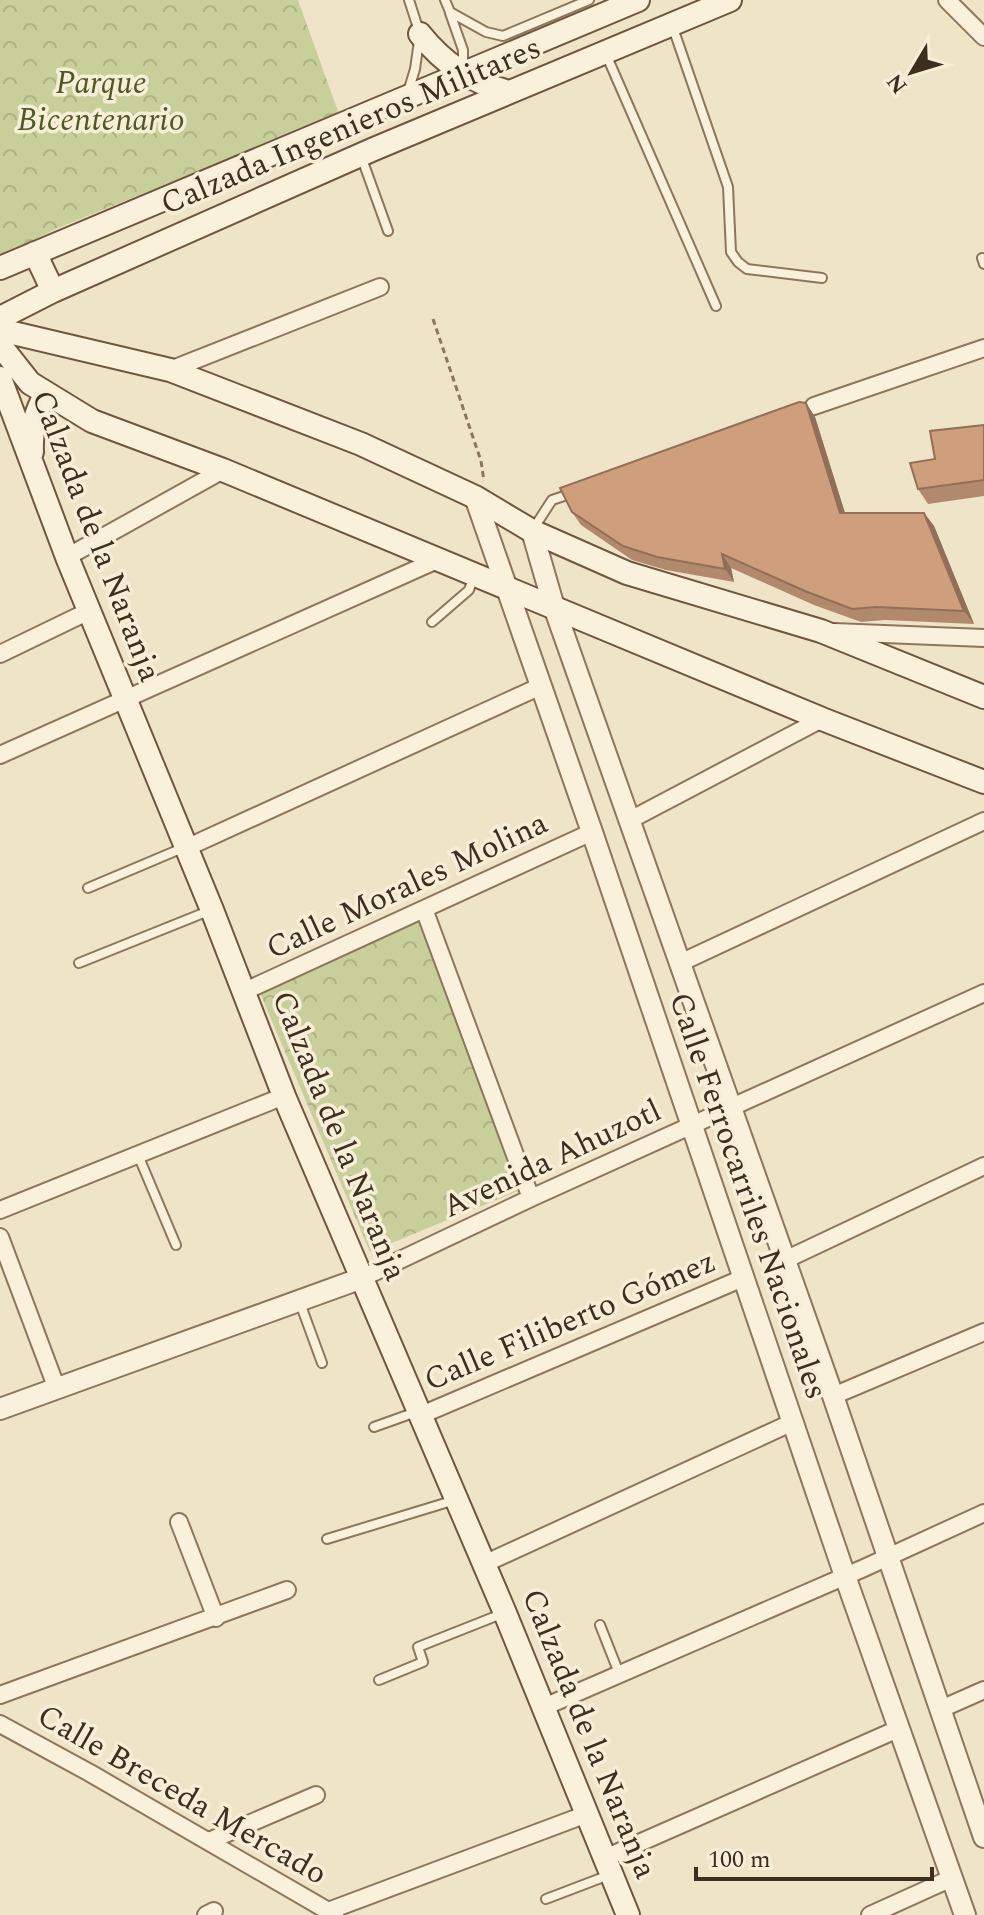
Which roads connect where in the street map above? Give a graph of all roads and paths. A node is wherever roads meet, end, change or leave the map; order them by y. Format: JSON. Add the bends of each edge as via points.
{"nodes":[{"id":1,"x":409,"y":0,"type":"edge"},
{"id":2,"x":445,"y":0,"type":"edge"},
{"id":3,"x":589,"y":0,"type":"edge"},
{"id":4,"x":638,"y":0,"type":"edge"},
{"id":5,"x":730,"y":0,"type":"edge"},
{"id":6,"x":947,"y":0,"type":"edge"},
{"id":7,"x":450,"y":12,"type":"junction"},
{"id":8,"x":672,"y":25,"type":"junction"},
{"id":9,"x":420,"y":34,"type":"junction"},
{"id":10,"x":984,"y":37,"type":"edge"},
{"id":11,"x":605,"y":52,"type":"junction"},
{"id":12,"x":463,"y":74,"type":"junction"},
{"id":13,"x":509,"y":92,"type":"junction"},
{"id":14,"x":406,"y":97,"type":"junction"},
{"id":15,"x":361,"y":155,"type":"junction"},
{"id":16,"x":388,"y":231,"type":"dead end"},
{"id":17,"x":35,"y":253,"type":"junction"},
{"id":18,"x":0,"y":268,"type":"edge"},
{"id":19,"x":822,"y":278,"type":"dead end"},
{"id":20,"x":380,"y":287,"type":"dead end"},
{"id":21,"x":53,"y":291,"type":"junction"},
{"id":22,"x":716,"y":306,"type":"dead end"},
{"id":23,"x":0,"y":318,"type":"edge"},
{"id":24,"x":433,"y":319,"type":"dead end"},
{"id":25,"x":0,"y":330,"type":"edge"},
{"id":26,"x":0,"y":345,"type":"edge"},
{"id":27,"x":984,"y":348,"type":"edge"},
{"id":28,"x":170,"y":370,"type":"junction"},
{"id":29,"x":0,"y":378,"type":"edge"},
{"id":30,"x":38,"y":388,"type":"junction"},
{"id":31,"x":9,"y":402,"type":"junction"},
{"id":32,"x":807,"y":409,"type":"edge"},
{"id":33,"x":32,"y":462,"type":"junction"},
{"id":34,"x":223,"y":470,"type":"junction"},
{"id":35,"x":581,"y":490,"type":"edge"},
{"id":36,"x":481,"y":501,"type":"junction"},
{"id":37,"x":532,"y":531,"type":"junction"},
{"id":38,"x":67,"y":557,"type":"junction"},
{"id":39,"x":437,"y":560,"type":"junction"},
{"id":40,"x":475,"y":575,"type":"junction"},
{"id":41,"x":506,"y":588,"type":"junction"},
{"id":42,"x":554,"y":607,"type":"junction"},
{"id":43,"x":89,"y":611,"type":"junction"},
{"id":44,"x":432,"y":622,"type":"dead end"},
{"id":45,"x":821,"y":631,"type":"junction"},
{"id":46,"x":984,"y":638,"type":"edge"},
{"id":47,"x":0,"y":654,"type":"edge"},
{"id":48,"x":541,"y":686,"type":"junction"},
{"id":49,"x":984,"y":697,"type":"edge"},
{"id":50,"x":124,"y":699,"type":"junction"},
{"id":51,"x":822,"y":719,"type":"junction"},
{"id":52,"x":0,"y":755,"type":"edge"},
{"id":53,"x":984,"y":782,"type":"edge"},
{"id":54,"x":630,"y":820,"type":"junction"},
{"id":55,"x":984,"y":821,"type":"edge"},
{"id":56,"x":592,"y":832,"type":"junction"},
{"id":57,"x":186,"y":848,"type":"junction"},
{"id":58,"x":88,"y":888,"type":"dead end"},
{"id":59,"x":424,"y":909,"type":"junction"},
{"id":60,"x":212,"y":910,"type":"junction"},
{"id":61,"x":79,"y":963,"type":"dead end"},
{"id":62,"x":680,"y":963,"type":"junction"},
{"id":63,"x":245,"y":991,"type":"junction"},
{"id":64,"x":984,"y":993,"type":"edge"},
{"id":65,"x":284,"y":1096,"type":"junction"},
{"id":66,"x":732,"y":1108,"type":"junction"},
{"id":67,"x":692,"y":1126,"type":"junction"},
{"id":68,"x":138,"y":1155,"type":"junction"},
{"id":69,"x":984,"y":1166,"type":"edge"},
{"id":70,"x":531,"y":1198,"type":"junction"},
{"id":71,"x":0,"y":1210,"type":"edge"},
{"id":72,"x":0,"y":1237,"type":"edge"},
{"id":73,"x":176,"y":1245,"type":"dead end"},
{"id":74,"x":785,"y":1260,"type":"junction"},
{"id":75,"x":362,"y":1278,"type":"junction"},
{"id":76,"x":743,"y":1278,"type":"junction"},
{"id":77,"x":300,"y":1302,"type":"junction"},
{"id":78,"x":984,"y":1332,"type":"edge"},
{"id":79,"x":322,"y":1363,"type":"dead end"},
{"id":80,"x":57,"y":1389,"type":"junction"},
{"id":81,"x":833,"y":1396,"type":"junction"},
{"id":82,"x":0,"y":1409,"type":"edge"},
{"id":83,"x":418,"y":1414,"type":"junction"},
{"id":84,"x":793,"y":1422,"type":"junction"},
{"id":85,"x":374,"y":1427,"type":"dead end"},
{"id":86,"x":455,"y":1499,"type":"junction"},
{"id":87,"x":984,"y":1513,"type":"edge"},
{"id":88,"x":179,"y":1522,"type":"dead end"},
{"id":89,"x":327,"y":1539,"type":"dead end"},
{"id":90,"x":889,"y":1557,"type":"junction"},
{"id":91,"x":484,"y":1564,"type":"junction"},
{"id":92,"x":845,"y":1576,"type":"junction"},
{"id":93,"x":287,"y":1590,"type":"dead end"},
{"id":94,"x":505,"y":1613,"type":"junction"},
{"id":95,"x":216,"y":1618,"type":"junction"},
{"id":96,"x":600,"y":1625,"type":"dead end"},
{"id":97,"x":620,"y":1674,"type":"junction"},
{"id":98,"x":379,"y":1680,"type":"dead end"},
{"id":99,"x":984,"y":1690,"type":"edge"},
{"id":100,"x":0,"y":1695,"type":"edge"},
{"id":101,"x":544,"y":1707,"type":"junction"},
{"id":102,"x":941,"y":1709,"type":"junction"},
{"id":103,"x":0,"y":1724,"type":"edge"},
{"id":104,"x":898,"y":1729,"type":"junction"},
{"id":105,"x":316,"y":1795,"type":"dead end"},
{"id":106,"x":587,"y":1814,"type":"junction"},
{"id":107,"x":984,"y":1837,"type":"edge"},
{"id":108,"x":209,"y":1841,"type":"junction"},
{"id":109,"x":608,"y":1866,"type":"junction"},
{"id":110,"x":952,"y":1878,"type":"junction"},
{"id":111,"x":546,"y":1899,"type":"dead end"},
{"id":112,"x":332,"y":1913,"type":"edge"},
{"id":113,"x":628,"y":1915,"type":"edge"},
{"id":114,"x":870,"y":1915,"type":"edge"},
{"id":115,"x":965,"y":1915,"type":"edge"}],
"edges":[{"from":1,"to":9,"type":"lane"},
{"from":2,"to":7,"type":"lane"},
{"from":3,"to":7,"type":"lane","via":[[503,36]]},
{"from":4,"to":12,"type":"main road","name":"Calzada Ingenieros Militares"},
{"from":5,"to":8,"type":"main road","name":"Calzada Ingenieros Militares"},
{"from":6,"to":10,"type":"street"},
{"from":7,"to":12,"type":"lane","via":[[463,50]]},
{"from":8,"to":11,"type":"main road","name":"Calzada Ingenieros Militares"},
{"from":8,"to":19,"type":"lane","via":[[728,187],[731,252],[747,269]]},
{"from":9,"to":12,"type":"main road"},
{"from":9,"to":14,"type":"lane"},
{"from":11,"to":13,"type":"main road","name":"Calzada Ingenieros Militares"},
{"from":11,"to":22,"type":"lane"},
{"from":12,"to":13,"type":"main road"},
{"from":12,"to":14,"type":"main road","name":"Calzada Ingenieros Militares"},
{"from":13,"to":15,"type":"main road","name":"Calzada Ingenieros Militares"},
{"from":14,"to":17,"type":"main road","name":"Calzada Ingenieros Militares"},
{"from":15,"to":16,"type":"lane"},
{"from":15,"to":21,"type":"main road","name":"Calzada Ingenieros Militares"},
{"from":17,"to":18,"type":"main road","name":"Calzada Ingenieros Militares"},
{"from":17,"to":21,"type":"main road"},
{"from":20,"to":28,"type":"street"},
{"from":21,"to":23,"type":"main road","name":"Calzada Ingenieros Militares"},
{"from":24,"to":36,"type":"path","via":[[481,461]]},
{"from":25,"to":28,"type":"main road"},
{"from":26,"to":30,"type":"main road"},
{"from":27,"to":32,"type":"street"},
{"from":28,"to":36,"type":"main road","via":[[361,444]]},
{"from":29,"to":31,"type":"main road","name":"Calzada de la Naranja"},
{"from":30,"to":31,"type":"main road","via":[[14,391]]},
{"from":30,"to":33,"type":"main road"},
{"from":30,"to":34,"type":"main road","via":[[92,421]]},
{"from":31,"to":33,"type":"main road","name":"Calzada de la Naranja"},
{"from":33,"to":38,"type":"main road","name":"Calzada de la Naranja"},
{"from":34,"to":38,"type":"street"},
{"from":34,"to":39,"type":"main road"},
{"from":35,"to":37,"type":"lane","via":[[552,500]]},
{"from":36,"to":37,"type":"main road"},
{"from":36,"to":41,"type":"street","name":"Calle Ferrocarriles Nacionales"},
{"from":37,"to":42,"type":"street","name":"Calle Ferrocarriles Nacionales"},
{"from":37,"to":45,"type":"main road","via":[[627,573]]},
{"from":38,"to":43,"type":"main road","name":"Calzada de la Naranja"},
{"from":39,"to":40,"type":"main road"},
{"from":39,"to":50,"type":"street"},
{"from":40,"to":41,"type":"main road"},
{"from":40,"to":44,"type":"lane","via":[[469,590]]},
{"from":41,"to":42,"type":"main road"},
{"from":41,"to":48,"type":"street","name":"Calle Ferrocarriles Nacionales"},
{"from":42,"to":51,"type":"main road"},
{"from":42,"to":54,"type":"street","name":"Calle Ferrocarriles Nacionales"},
{"from":43,"to":47,"type":"street"},
{"from":43,"to":50,"type":"main road","name":"Calzada de la Naranja"},
{"from":45,"to":46,"type":"street"},
{"from":45,"to":49,"type":"main road"},
{"from":48,"to":56,"type":"street","name":"Calle Ferrocarriles Nacionales"},
{"from":48,"to":57,"type":"street"},
{"from":50,"to":52,"type":"street"},
{"from":50,"to":57,"type":"main road","name":"Calzada de la Naranja"},
{"from":51,"to":53,"type":"main road"},
{"from":51,"to":54,"type":"street"},
{"from":54,"to":62,"type":"street","name":"Calle Ferrocarriles Nacionales"},
{"from":55,"to":62,"type":"street"},
{"from":56,"to":59,"type":"street","name":"Calle Morales Molina"},
{"from":56,"to":67,"type":"street","name":"Calle Ferrocarriles Nacionales"},
{"from":57,"to":58,"type":"lane"},
{"from":57,"to":60,"type":"main road","name":"Calzada de la Naranja"},
{"from":59,"to":63,"type":"street","name":"Calle Morales Molina"},
{"from":59,"to":70,"type":"street"},
{"from":60,"to":61,"type":"lane"},
{"from":60,"to":63,"type":"main road","name":"Calzada de la Naranja"},
{"from":62,"to":66,"type":"street","name":"Calle Ferrocarriles Nacionales"},
{"from":63,"to":65,"type":"main road","name":"Calzada de la Naranja"},
{"from":64,"to":66,"type":"street","name":"Avenida Ahuzotl"},
{"from":65,"to":68,"type":"street"},
{"from":65,"to":75,"type":"main road","name":"Calzada de la Naranja"},
{"from":66,"to":67,"type":"street","name":"Avenida Ahuzotl"},
{"from":66,"to":74,"type":"street","name":"Calle Ferrocarriles Nacionales"},
{"from":67,"to":70,"type":"street","name":"Avenida Ahuzotl"},
{"from":67,"to":76,"type":"street","name":"Calle Ferrocarriles Nacionales"},
{"from":68,"to":71,"type":"street"},
{"from":68,"to":73,"type":"lane"},
{"from":69,"to":74,"type":"street"},
{"from":70,"to":75,"type":"street","name":"Avenida Ahuzotl"},
{"from":72,"to":80,"type":"street"},
{"from":74,"to":81,"type":"street","name":"Calle Ferrocarriles Nacionales"},
{"from":75,"to":77,"type":"street"},
{"from":75,"to":83,"type":"main road","name":"Calzada de la Naranja"},
{"from":76,"to":83,"type":"street","name":"Calle Filiberto Gómez"},
{"from":76,"to":84,"type":"street","name":"Calle Ferrocarriles Nacionales"},
{"from":77,"to":79,"type":"lane"},
{"from":77,"to":80,"type":"street"},
{"from":78,"to":81,"type":"street"},
{"from":80,"to":82,"type":"street"},
{"from":81,"to":90,"type":"street","name":"Calle Ferrocarriles Nacionales"},
{"from":83,"to":85,"type":"lane"},
{"from":83,"to":86,"type":"main road","name":"Calzada de la Naranja"},
{"from":84,"to":91,"type":"street"},
{"from":84,"to":92,"type":"street","name":"Calle Ferrocarriles Nacionales"},
{"from":86,"to":89,"type":"lane"},
{"from":86,"to":91,"type":"main road","name":"Calzada de la Naranja"},
{"from":87,"to":90,"type":"street"},
{"from":88,"to":95,"type":"street"},
{"from":90,"to":92,"type":"street"},
{"from":90,"to":102,"type":"street","name":"Calle Ferrocarriles Nacionales"},
{"from":91,"to":94,"type":"main road","name":"Calzada de la Naranja"},
{"from":92,"to":97,"type":"street"},
{"from":92,"to":104,"type":"street","name":"Calle Ferrocarriles Nacionales"},
{"from":93,"to":95,"type":"street"},
{"from":94,"to":98,"type":"lane","via":[[418,1647],[423,1662]]},
{"from":94,"to":101,"type":"main road","name":"Calzada de la Naranja"},
{"from":95,"to":100,"type":"street"},
{"from":96,"to":97,"type":"lane"},
{"from":97,"to":101,"type":"street"},
{"from":99,"to":102,"type":"street"},
{"from":101,"to":106,"type":"main road","name":"Calzada de la Naranja"},
{"from":102,"to":107,"type":"street","name":"Calle Ferrocarriles Nacionales"},
{"from":103,"to":108,"type":"street","name":"Calle Breceda Mercado"},
{"from":104,"to":109,"type":"street"},
{"from":104,"to":110,"type":"street","name":"Calle Ferrocarriles Nacionales"},
{"from":105,"to":108,"type":"street"},
{"from":106,"to":109,"type":"main road","name":"Calzada de la Naranja"},
{"from":106,"to":112,"type":"street"},
{"from":108,"to":112,"type":"street","name":"Calle Breceda Mercado"},
{"from":109,"to":111,"type":"lane"},
{"from":109,"to":113,"type":"main road","name":"Calzada de la Naranja"},
{"from":110,"to":114,"type":"street"},
{"from":110,"to":115,"type":"street","name":"Calle Ferrocarriles Nacionales"}]}
